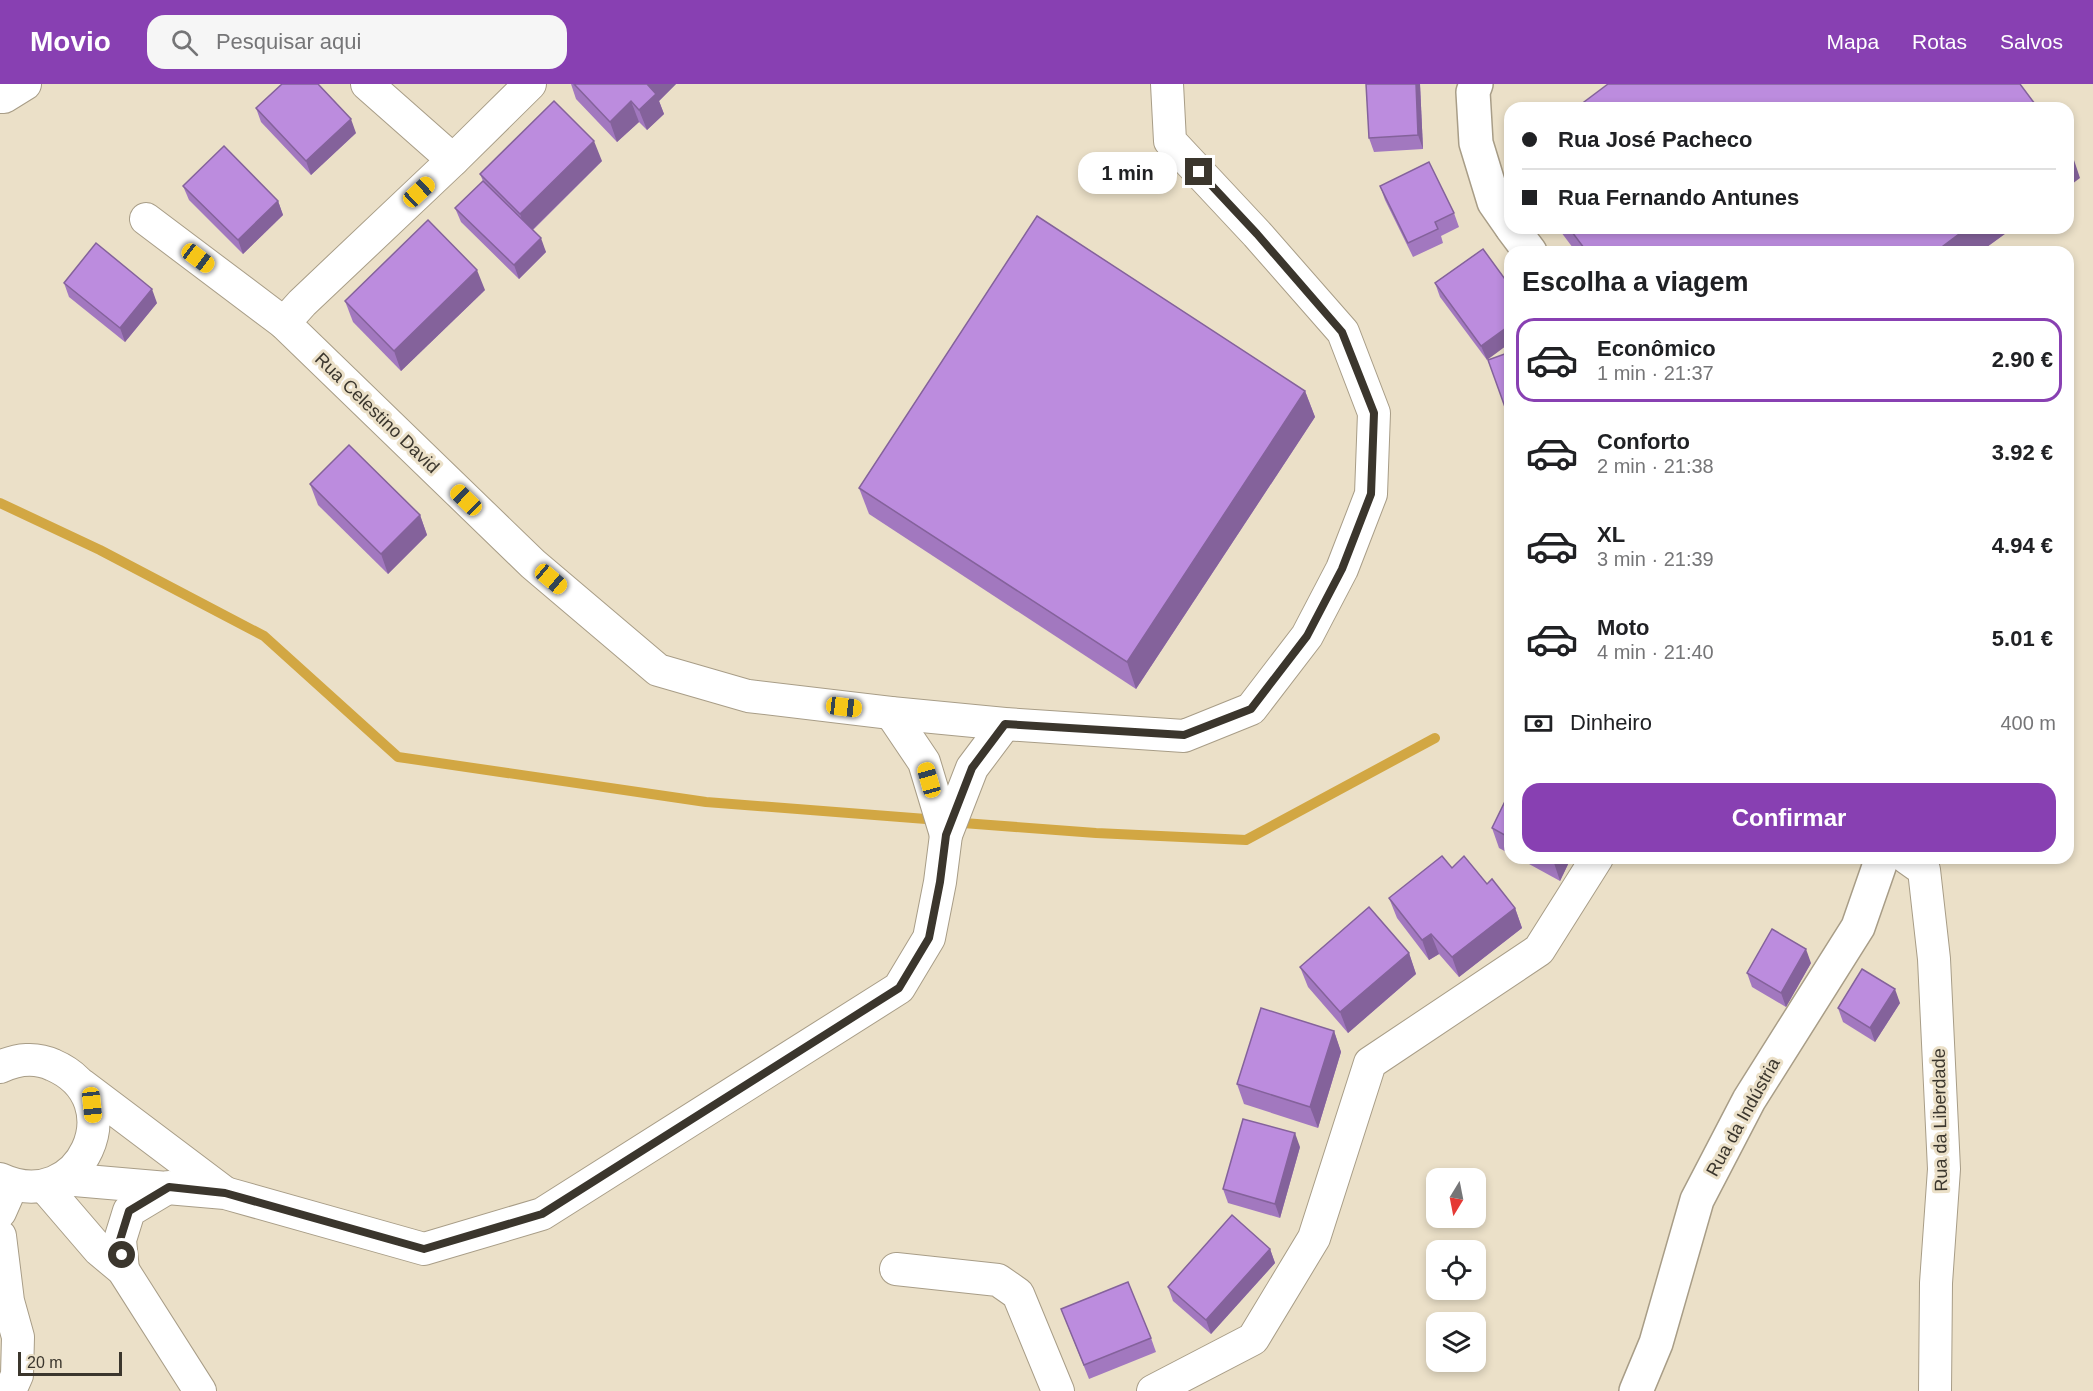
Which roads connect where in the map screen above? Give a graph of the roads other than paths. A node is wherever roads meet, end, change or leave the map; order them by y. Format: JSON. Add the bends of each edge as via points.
{"nodes":[{"id":1,"x":25,"y":84,"type":"edge"},
{"id":2,"x":367,"y":84,"type":"edge"},
{"id":3,"x":530,"y":84,"type":"edge"},
{"id":4,"x":1167,"y":84,"type":"edge"},
{"id":5,"x":1476,"y":84,"type":"edge"},
{"id":6,"x":0,"y":97,"type":"edge"},
{"id":7,"x":453,"y":160,"type":"junction"},
{"id":8,"x":1504,"y":217,"type":"edge"},
{"id":9,"x":146,"y":219,"type":"dead end"},
{"id":10,"x":1516,"y":234,"type":"edge"},
{"id":11,"x":1525,"y":246,"type":"edge"},
{"id":12,"x":284,"y":323,"type":"junction"},
{"id":13,"x":891,"y":713,"type":"junction"},
{"id":14,"x":1005,"y":724,"type":"junction"},
{"id":15,"x":946,"y":835,"type":"junction"},
{"id":16,"x":1593,"y":864,"type":"edge"},
{"id":17,"x":1880,"y":864,"type":"edge"},
{"id":18,"x":1916,"y":864,"type":"edge"},
{"id":19,"x":0,"y":1067,"type":"edge"},
{"id":20,"x":82,"y":1085,"type":"junction"},
{"id":21,"x":53,"y":1182,"type":"junction"},
{"id":22,"x":169,"y":1187,"type":"junction"},
{"id":23,"x":4,"y":1192,"type":"edge"},
{"id":24,"x":225,"y":1193,"type":"junction"},
{"id":25,"x":0,"y":1236,"type":"edge"},
{"id":26,"x":896,"y":1269,"type":"dead end"},
{"id":27,"x":123,"y":1270,"type":"junction"},
{"id":28,"x":10,"y":1391,"type":"edge"},
{"id":29,"x":200,"y":1391,"type":"edge"},
{"id":30,"x":1058,"y":1391,"type":"edge"},
{"id":31,"x":1153,"y":1391,"type":"edge"},
{"id":32,"x":1636,"y":1391,"type":"edge"},
{"id":33,"x":1935,"y":1391,"type":"edge"}],
"edges":[{"from":1,"to":6,"type":"street"},
{"from":2,"to":7,"type":"street"},
{"from":3,"to":7,"type":"street"},
{"from":4,"to":14,"type":"street","via":[[1170,141],[1342,332],[1374,413],[1371,494],[1342,569],[1307,636],[1251,709],[1184,735]]},
{"from":5,"to":8,"type":"street","via":[[1476,143],[1494,202]]},
{"from":7,"to":12,"type":"street"},
{"from":9,"to":12,"type":"street","name":"Rua Celestino David"},
{"from":10,"to":11,"type":"street"},
{"from":12,"to":13,"type":"street","name":"Rua Celestino David","via":[[533,564],[658,670],[748,696]]},
{"from":13,"to":14,"type":"street"},
{"from":13,"to":15,"type":"street","via":[[924,762]]},
{"from":14,"to":15,"type":"street","via":[[972,768]]},
{"from":15,"to":24,"type":"street","via":[[929,938],[899,988],[542,1214],[424,1249]]},
{"from":16,"to":31,"type":"street","via":[[1539,950],[1370,1063],[1314,1238],[1253,1339]]},
{"from":17,"to":32,"type":"street","name":"Rua da Indústria","via":[[1858,927],[1749,1100],[1697,1200],[1656,1343]]},
{"from":18,"to":33,"type":"street","name":"Rua da Liberdade","via":[[1924,870],[1934,959],[1944,1168],[1936,1283]]},
{"from":19,"to":20,"type":"street","via":[[23,1060],[45,1061],[65,1070]]},
{"from":20,"to":21,"type":"street","via":[[92,1105],[94,1126],[89,1148],[79,1165]]},
{"from":20,"to":24,"type":"street"},
{"from":21,"to":22,"type":"street"},
{"from":21,"to":23,"type":"street"},
{"from":21,"to":27,"type":"street","via":[[99,1250]]},
{"from":22,"to":24,"type":"street"},
{"from":22,"to":27,"type":"street","via":[[129,1211],[120,1240]]},
{"from":25,"to":28,"type":"street","via":[[8,1301],[18,1337],[17,1375]]},
{"from":26,"to":30,"type":"street","via":[[998,1280],[1018,1294]]},
{"from":27,"to":29,"type":"street"}]}
